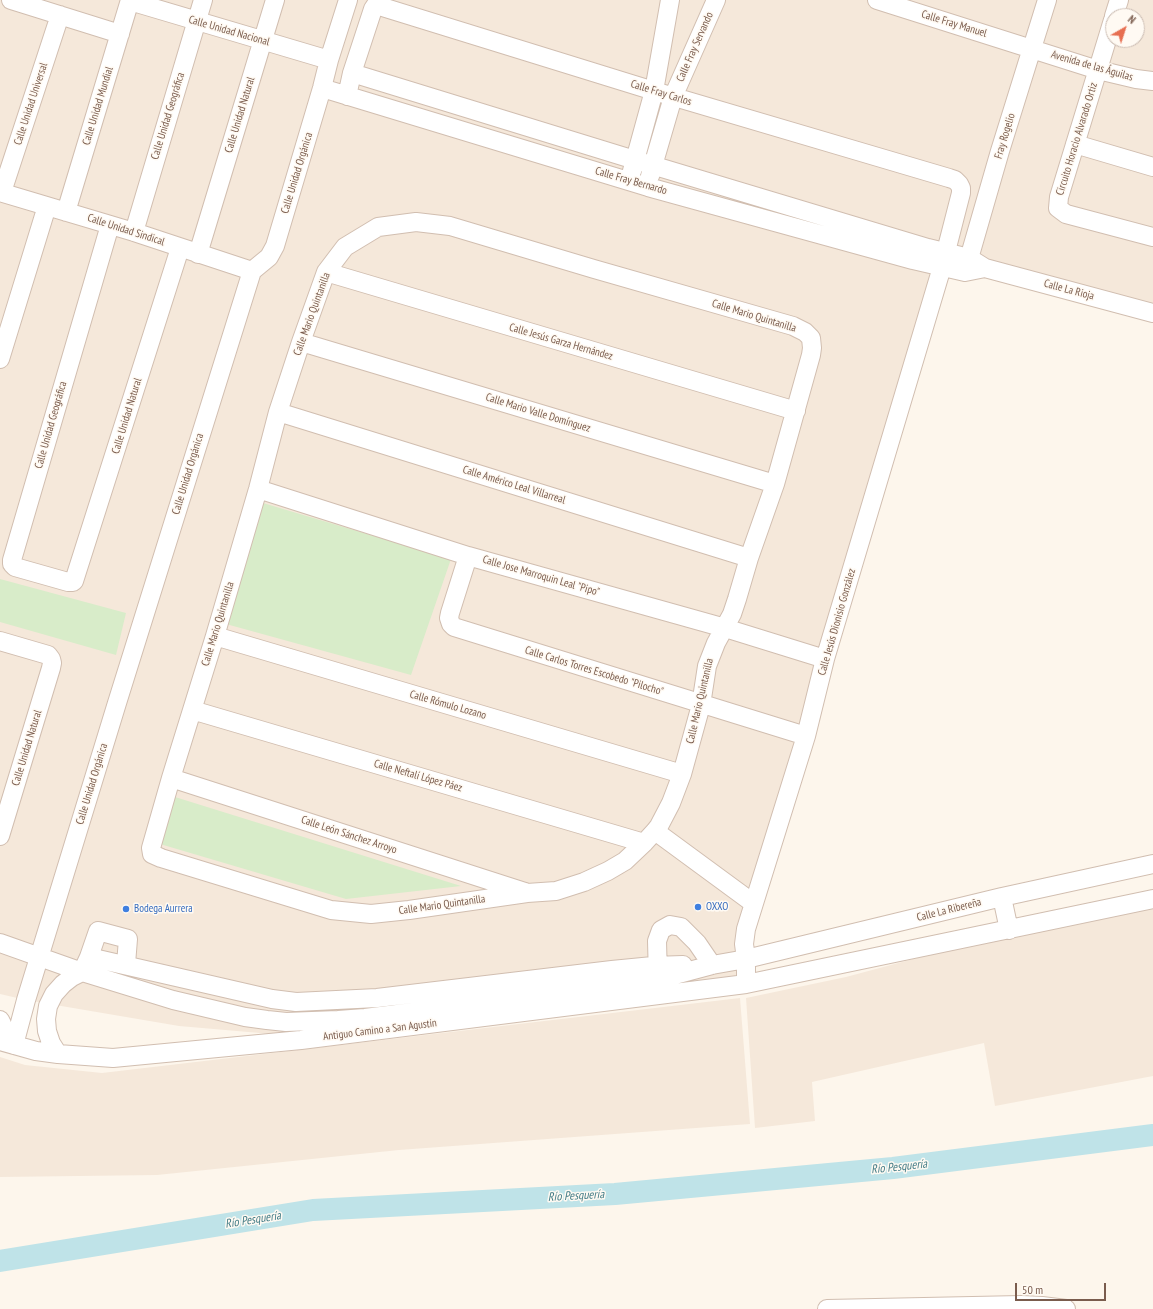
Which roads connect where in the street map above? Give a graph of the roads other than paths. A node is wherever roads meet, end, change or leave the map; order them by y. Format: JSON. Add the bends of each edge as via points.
{"nodes":[{"id":1,"x":11,"y":0,"type":"edge"},
{"id":2,"x":203,"y":0,"type":"edge"},
{"id":3,"x":275,"y":0,"type":"edge"},
{"id":4,"x":348,"y":0,"type":"edge"},
{"id":5,"x":670,"y":0,"type":"edge"},
{"id":6,"x":716,"y":0,"type":"edge"},
{"id":7,"x":877,"y":0,"type":"edge"},
{"id":8,"x":1047,"y":0,"type":"edge"},
{"id":9,"x":130,"y":1,"type":"edge"},
{"id":10,"x":60,"y":15,"type":"junction"},
{"id":11,"x":197,"y":21,"type":"junction"},
{"id":12,"x":120,"y":34,"type":"junction"},
{"id":13,"x":263,"y":41,"type":"junction"},
{"id":14,"x":1105,"y":47,"type":"edge"},
{"id":15,"x":1031,"y":48,"type":"junction"},
{"id":16,"x":329,"y":60,"type":"junction"},
{"id":17,"x":1098,"y":70,"type":"junction"},
{"id":18,"x":352,"y":72,"type":"junction"},
{"id":19,"x":1153,"y":81,"type":"edge"},
{"id":20,"x":322,"y":88,"type":"junction"},
{"id":21,"x":654,"y":91,"type":"junction"},
{"id":22,"x":347,"y":96,"type":"junction"},
{"id":23,"x":673,"y":96,"type":"junction"},
{"id":24,"x":1075,"y":144,"type":"junction"},
{"id":25,"x":635,"y":160,"type":"junction"},
{"id":26,"x":653,"y":165,"type":"junction"},
{"id":27,"x":1153,"y":167,"type":"edge"},
{"id":28,"x":629,"y":181,"type":"junction"},
{"id":29,"x":648,"y":187,"type":"junction"},
{"id":30,"x":1,"y":192,"type":"edge"},
{"id":31,"x":47,"y":206,"type":"junction"},
{"id":32,"x":66,"y":212,"type":"junction"},
{"id":33,"x":110,"y":225,"type":"junction"},
{"id":34,"x":134,"y":232,"type":"junction"},
{"id":35,"x":1153,"y":237,"type":"edge"},
{"id":36,"x":180,"y":248,"type":"junction"},
{"id":37,"x":198,"y":254,"type":"junction"},
{"id":38,"x":943,"y":261,"type":"junction"},
{"id":39,"x":968,"y":265,"type":"junction"},
{"id":40,"x":252,"y":271,"type":"junction"},
{"id":41,"x":326,"y":272,"type":"junction"},
{"id":42,"x":1153,"y":313,"type":"edge"},
{"id":43,"x":301,"y":342,"type":"junction"},
{"id":44,"x":0,"y":359,"type":"edge"},
{"id":45,"x":796,"y":411,"type":"junction"},
{"id":46,"x":278,"y":412,"type":"junction"},
{"id":47,"x":775,"y":484,"type":"junction"},
{"id":48,"x":258,"y":489,"type":"junction"},
{"id":49,"x":468,"y":556,"type":"junction"},
{"id":50,"x":749,"y":558,"type":"junction"},
{"id":51,"x":73,"y":582,"type":"joint"},
{"id":52,"x":725,"y":628,"type":"junction"},
{"id":53,"x":215,"y":636,"type":"junction"},
{"id":54,"x":0,"y":641,"type":"edge"},
{"id":55,"x":825,"y":659,"type":"junction"},
{"id":56,"x":701,"y":704,"type":"junction"},
{"id":57,"x":192,"y":710,"type":"junction"},
{"id":58,"x":806,"y":736,"type":"junction"},
{"id":59,"x":682,"y":774,"type":"junction"},
{"id":60,"x":171,"y":778,"type":"junction"},
{"id":61,"x":0,"y":836,"type":"edge"},
{"id":62,"x":650,"y":837,"type":"junction"},
{"id":63,"x":1153,"y":864,"type":"edge"},
{"id":64,"x":528,"y":893,"type":"junction"},
{"id":65,"x":1002,"y":897,"type":"junction"},
{"id":66,"x":1153,"y":899,"type":"edge"},
{"id":67,"x":753,"y":903,"type":"junction"},
{"id":68,"x":1009,"y":930,"type":"junction"},
{"id":69,"x":0,"y":943,"type":"edge"},
{"id":70,"x":39,"y":956,"type":"junction"},
{"id":71,"x":746,"y":959,"type":"junction"},
{"id":72,"x":126,"y":964,"type":"junction"},
{"id":73,"x":85,"y":965,"type":"junction"},
{"id":74,"x":703,"y":967,"type":"junction"},
{"id":75,"x":657,"y":973,"type":"junction"},
{"id":76,"x":180,"y":978,"type":"junction"},
{"id":77,"x":527,"y":980,"type":"junction"},
{"id":78,"x":746,"y":984,"type":"junction"},
{"id":79,"x":506,"y":1000,"type":"junction"},
{"id":80,"x":0,"y":1020,"type":"edge"},
{"id":81,"x":307,"y":1021,"type":"junction"},
{"id":82,"x":0,"y":1032,"type":"edge"},
{"id":83,"x":7,"y":1043,"type":"edge"},
{"id":84,"x":58,"y":1054,"type":"junction"},
{"id":85,"x":827,"y":1309,"type":"edge"},
{"id":86,"x":1063,"y":1309,"type":"edge"}],
"edges":[{"from":1,"to":10,"type":"street"},
{"from":2,"to":11,"type":"street","name":"Calle Unidad Geográfica"},
{"from":3,"to":13,"type":"street","name":"Calle Unidad Natural"},
{"from":4,"to":16,"type":"street","name":"Calle Unidad Orgánica"},
{"from":5,"to":21,"type":"street"},
{"from":6,"to":23,"type":"street","name":"Calle Fray Servando"},
{"from":7,"to":15,"type":"street","name":"Calle Fray Manuel"},
{"from":8,"to":15,"type":"street","name":"Fray Rogelio"},
{"from":9,"to":11,"type":"street","name":"Calle Unidad Nacional"},
{"from":9,"to":12,"type":"street","name":"Calle Unidad Mundial"},
{"from":10,"to":12,"type":"street"},
{"from":10,"to":30,"type":"street","name":"Calle Unidad Universal"},
{"from":11,"to":13,"type":"street","name":"Calle Unidad Nacional"},
{"from":11,"to":34,"type":"street","name":"Calle Unidad Geográfica"},
{"from":12,"to":32,"type":"street","name":"Calle Unidad Mundial"},
{"from":13,"to":16,"type":"street","name":"Calle Unidad Nacional"},
{"from":13,"to":37,"type":"street","name":"Calle Unidad Natural"},
{"from":14,"to":17,"type":"street","name":"Circuito Horacio Alvarado Ortiz"},
{"from":15,"to":17,"type":"street","name":"Avenida de las Águilas"},
{"from":15,"to":39,"type":"street","name":"Fray Rogelio"},
{"from":16,"to":20,"type":"street","name":"Calle Unidad Orgánica"},
{"from":17,"to":19,"type":"street","name":"Avenida de las Águilas"},
{"from":17,"to":24,"type":"street","name":"Circuito Horacio Alvarado Ortiz"},
{"from":18,"to":21,"type":"street","name":"Calle Fray Carlos","via":[[376,6]]},
{"from":18,"to":22,"type":"street","name":"Calle Fray Carlos"},
{"from":18,"to":25,"type":"street","name":"Calle Fray Bernardo"},
{"from":20,"to":22,"type":"street","name":"Calle Fray Bernardo"},
{"from":20,"to":40,"type":"street","name":"Calle Unidad Orgánica","via":[[275,246],[269,257]]},
{"from":21,"to":23,"type":"street","name":"Calle Fray Carlos"},
{"from":21,"to":25,"type":"street"},
{"from":22,"to":28,"type":"street","name":"Calle Fray Bernardo"},
{"from":23,"to":26,"type":"street","name":"Calle Fray Servando"},
{"from":23,"to":38,"type":"street","name":"Calle Fray Carlos","via":[[955,180],[961,188],[961,193]]},
{"from":24,"to":27,"type":"street"},
{"from":24,"to":35,"type":"street","name":"Circuito Horacio Alvarado Ortiz","via":[[1058,208],[1066,214]]},
{"from":25,"to":26,"type":"street","name":"Calle Fray Bernardo"},
{"from":25,"to":28,"type":"street"},
{"from":26,"to":29,"type":"street","name":"Calle Fray Servando"},
{"from":26,"to":38,"type":"street","name":"Calle Fray Bernardo"},
{"from":28,"to":29,"type":"street","name":"Calle Fray Bernardo"},
{"from":29,"to":38,"type":"street","name":"Calle Fray Bernardo"},
{"from":30,"to":31,"type":"street","name":"Calle Unidad Sindical"},
{"from":31,"to":32,"type":"street","name":"Calle Unidad Sindical"},
{"from":31,"to":44,"type":"street"},
{"from":32,"to":33,"type":"street","name":"Calle Unidad Sindical"},
{"from":33,"to":34,"type":"street","name":"Calle Unidad Sindical"},
{"from":33,"to":51,"type":"street","name":"Calle Unidad Geográfica","via":[[12,562],[15,567]]},
{"from":34,"to":36,"type":"street","name":"Calle Unidad Sindical"},
{"from":36,"to":37,"type":"street","name":"Calle Unidad Sindical"},
{"from":36,"to":51,"type":"street","name":"Calle Unidad Natural"},
{"from":37,"to":40,"type":"street","name":"Calle Unidad Sindical"},
{"from":38,"to":39,"type":"street","name":"Calle La Rioja"},
{"from":38,"to":55,"type":"street","name":"Calle Jesús Dionisio González"},
{"from":39,"to":42,"type":"street","name":"Calle La Rioja"},
{"from":40,"to":70,"type":"street","name":"Calle Unidad Orgánica"},
{"from":41,"to":43,"type":"street","name":"Calle Mario Quintanilla"},
{"from":41,"to":45,"type":"street","name":"Calle Jesús Garza Hernández"},
{"from":41,"to":45,"type":"street","name":"Calle Mario Quintanilla","via":[[345,247],[378,227],[416,222],[450,226],[793,326],[811,338],[812,348]]},
{"from":43,"to":46,"type":"street","name":"Calle Mario Quintanilla"},
{"from":43,"to":47,"type":"street","name":"Calle Mario Valle Domínguez"},
{"from":45,"to":47,"type":"street","name":"Calle Mario Quintanilla"},
{"from":46,"to":48,"type":"street","name":"Calle Mario Quintanilla"},
{"from":46,"to":50,"type":"street","name":"Calle Américo Leal Villarreal"},
{"from":47,"to":50,"type":"street","name":"Calle Mario Quintanilla"},
{"from":48,"to":49,"type":"street","name":"Calle Jose Marroquin Leal \"Pipo\""},
{"from":48,"to":53,"type":"street","name":"Calle Mario Quintanilla"},
{"from":49,"to":52,"type":"street","name":"Calle Jose Marroquin Leal \"Pipo\""},
{"from":49,"to":56,"type":"street","name":"Calle Carlos Torres Escobedo \"Pilocho\"","via":[[449,618],[450,624],[454,627]]},
{"from":50,"to":52,"type":"street","name":"Calle Mario Quintanilla","via":[[732,614]]},
{"from":52,"to":55,"type":"street","name":"Calle Jose Marroquin Leal \"Pipo\""},
{"from":52,"to":56,"type":"street","name":"Calle Mario Quintanilla","via":[[707,666]]},
{"from":53,"to":57,"type":"street","name":"Calle Mario Quintanilla"},
{"from":53,"to":59,"type":"street","name":"Calle Rómulo Lozano"},
{"from":54,"to":61,"type":"street","name":"Calle Unidad Natural","via":[[48,655],[51,659],[51,668]]},
{"from":55,"to":58,"type":"street","name":"Calle Jesús Dionisio González"},
{"from":56,"to":58,"type":"street","name":"Calle Carlos Torres Escobedo \"Pilocho\""},
{"from":56,"to":59,"type":"street","name":"Calle Mario Quintanilla"},
{"from":57,"to":60,"type":"street","name":"Calle Mario Quintanilla"},
{"from":57,"to":62,"type":"street","name":"Calle Neftalí López Páez"},
{"from":58,"to":67,"type":"street","name":"Calle Jesús Dionisio González"},
{"from":59,"to":62,"type":"street","name":"Calle Mario Quintanilla","via":[[672,803]]},
{"from":60,"to":64,"type":"street","name":"Calle León Sánchez Arroyo"},
{"from":60,"to":64,"type":"street","name":"Calle Mario Quintanilla","via":[[151,848],[152,854],[161,858],[331,910],[371,914]]},
{"from":62,"to":64,"type":"street","name":"Calle Mario Quintanilla","via":[[625,861],[608,871],[584,882],[556,890]]},
{"from":62,"to":67,"type":"street","name":"Calle Neftalí López Páez"},
{"from":63,"to":65,"type":"street","name":"Calle La Ribereña"},
{"from":65,"to":68,"type":"street"},
{"from":65,"to":71,"type":"street","name":"Calle La Ribereña"},
{"from":66,"to":68,"type":"street"},
{"from":67,"to":71,"type":"street","name":"Calle Jesús Dionisio González","via":[[744,937]]},
{"from":68,"to":78,"type":"street"},
{"from":69,"to":70,"type":"street","name":"Antiguo Camino a San Agustín"},
{"from":70,"to":73,"type":"street","name":"Antiguo Camino a San Agustín"},
{"from":70,"to":83,"type":"street","name":"Calle Unidad Orgánica","via":[[26,1000]]},
{"from":71,"to":74,"type":"street"},
{"from":71,"to":78,"type":"street","name":"Calle Jesús Dionisio González"},
{"from":72,"to":73,"type":"street"},
{"from":72,"to":73,"type":"street","via":[[128,939],[98,931]]},
{"from":72,"to":76,"type":"street"},
{"from":73,"to":81,"type":"street","name":"Antiguo Camino a San Agustín","via":[[173,1000],[245,1017],[286,1022]]},
{"from":73,"to":84,"type":"street","via":[[63,984],[48,1006],[47,1031]]},
{"from":74,"to":75,"type":"street","via":[[686,966]]},
{"from":74,"to":75,"type":"street","via":[[697,943],[681,927],[670,925],[661,930],[656,941]]},
{"from":75,"to":77,"type":"street"},
{"from":75,"to":79,"type":"street","name":"Antiguo Camino a San Agustín","via":[[637,984]]},
{"from":76,"to":77,"type":"street","via":[[296,1002],[377,998]]},
{"from":76,"to":81,"type":"street","via":[[230,1001]]},
{"from":77,"to":79,"type":"street"},
{"from":78,"to":84,"type":"street","name":"Antiguo Camino a San Agustín","via":[[301,1040],[113,1058]]},
{"from":79,"to":81,"type":"street","name":"Antiguo Camino a San Agustín","via":[[365,1018]]},
{"from":80,"to":82,"type":"street"},
{"from":83,"to":84,"type":"street","name":"Antiguo Camino a San Agustín"},
{"from":85,"to":86,"type":"street","via":[[1021,1305]]}]}
